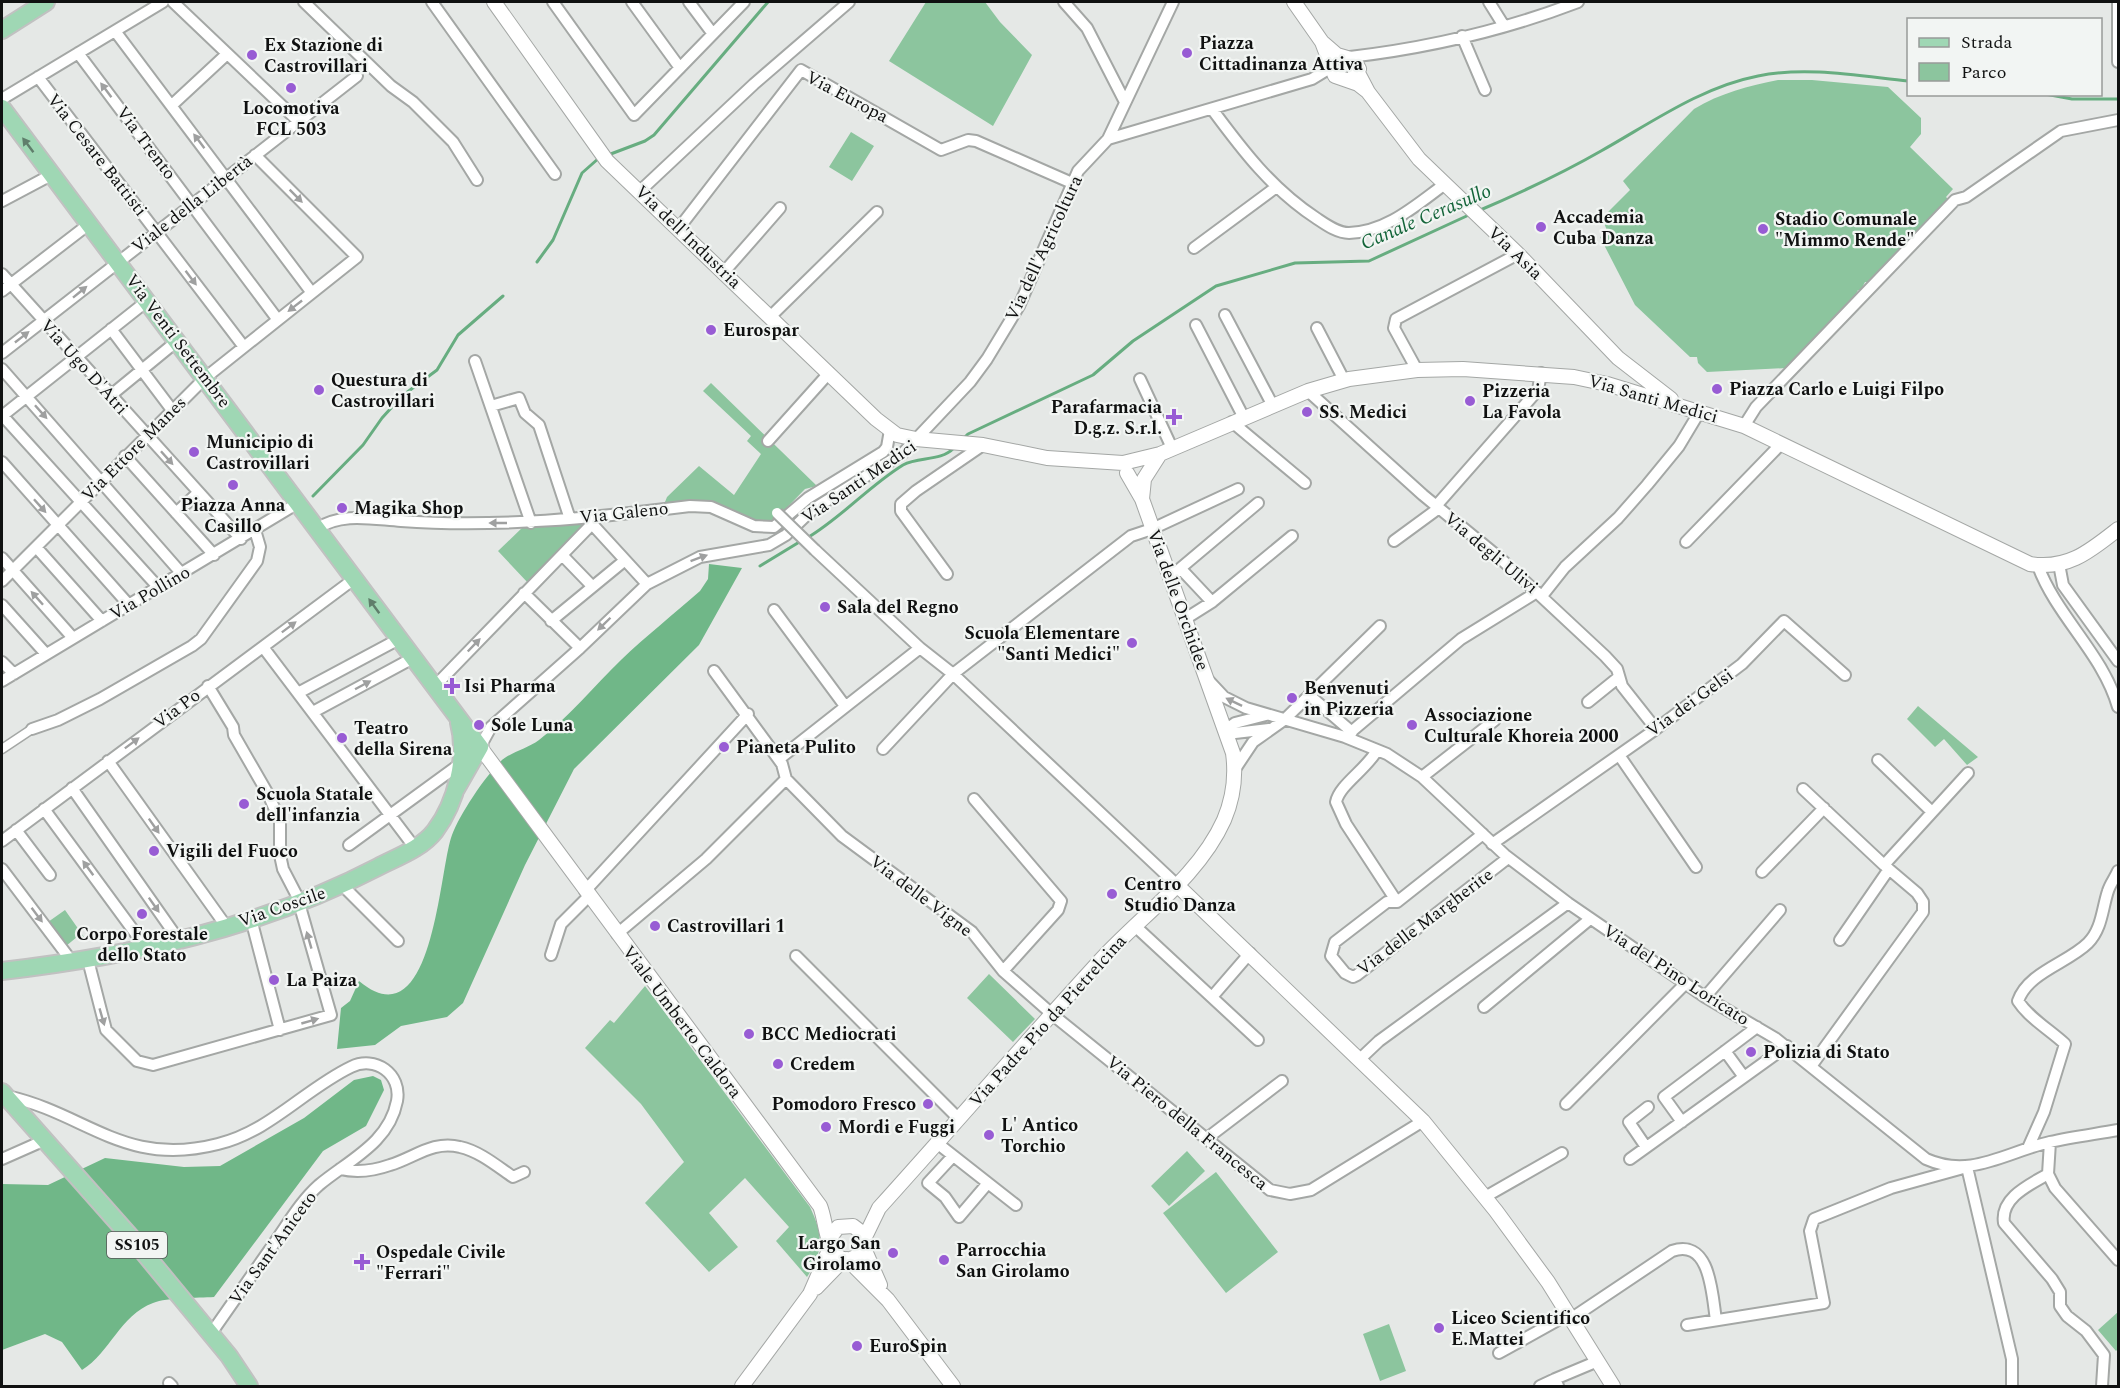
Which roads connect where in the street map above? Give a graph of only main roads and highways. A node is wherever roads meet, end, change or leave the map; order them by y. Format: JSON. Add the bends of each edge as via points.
{"nodes":[{"id":1,"x":46,"y":2,"type":"edge"},
{"id":2,"x":2,"y":30,"type":"edge"},
{"id":3,"x":2,"y":108,"type":"edge"},
{"id":4,"x":459,"y":721,"type":"junction"},
{"id":5,"x":456,"y":789,"type":"junction"},
{"id":6,"x":2,"y":971,"type":"edge"},
{"id":7,"x":3,"y":1094,"type":"edge"},
{"id":8,"x":249,"y":1386,"type":"edge"}],
"edges":[{"from":1,"to":2,"type":"main road"},
{"from":4,"to":3,"type":"main road","name":"Via Venti Settembre","one_way":true},
{"from":4,"to":5,"type":"main road","name":"Via Coscile","via":[[462,747]]},
{"from":4,"to":5,"type":"main road","name":"Via Venti Settembre","via":[[480,747]]},
{"from":5,"to":6,"type":"main road","name":"Via Coscile","via":[[435,831],[415,848],[299,904],[147,949]]},
{"from":7,"to":8,"type":"main road","name":"SS105","number":"SS105","via":[[69,1166],[229,1356]]}]}
